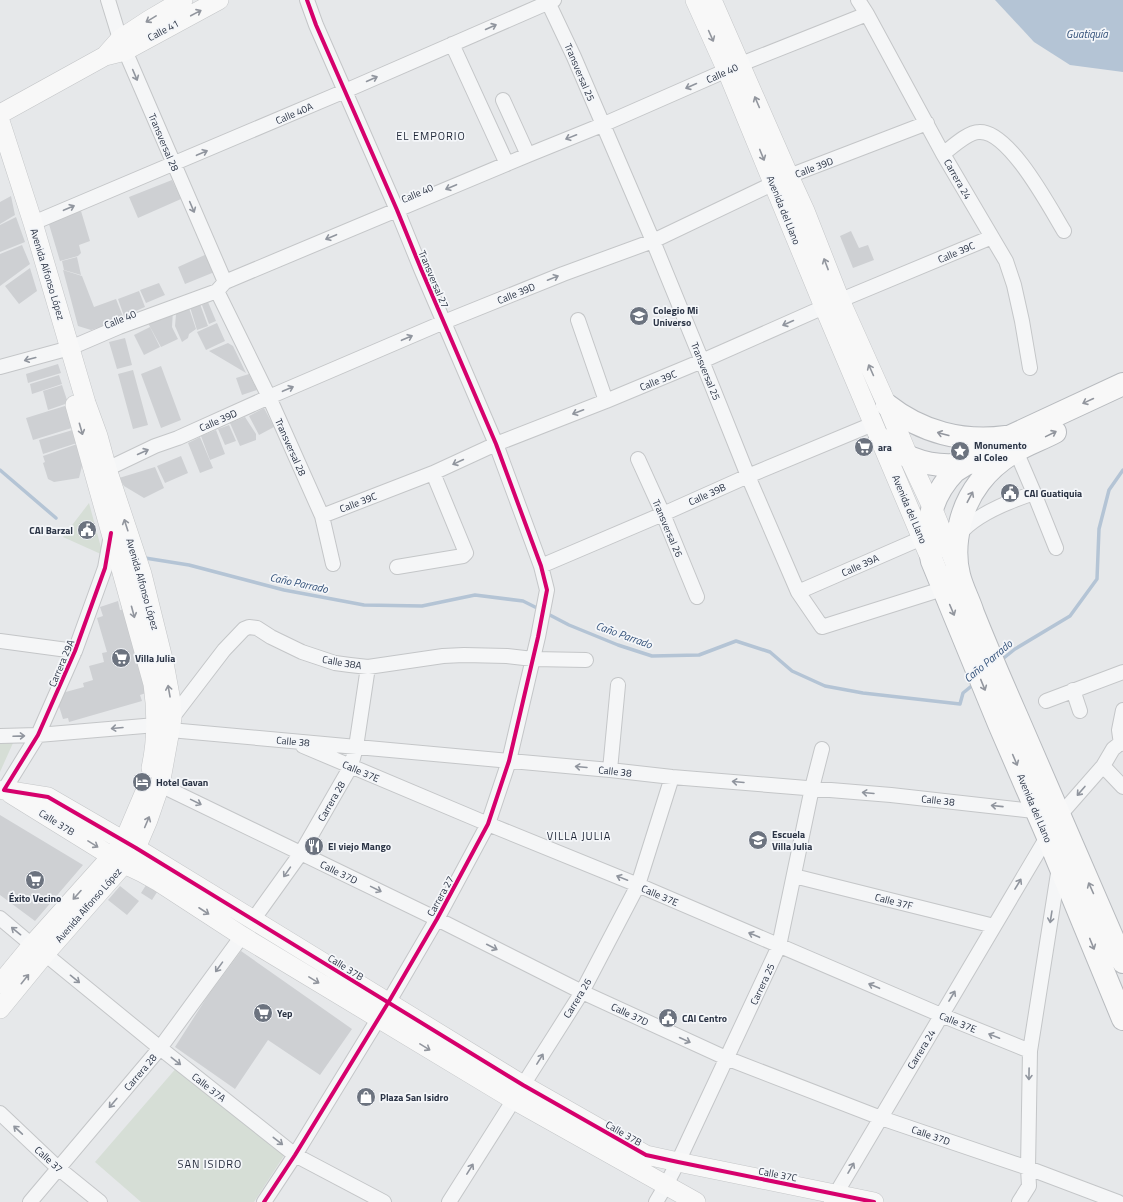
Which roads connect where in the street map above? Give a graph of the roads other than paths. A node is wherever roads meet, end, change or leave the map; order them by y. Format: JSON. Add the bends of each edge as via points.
{"nodes":[{"id":1,"x":108,"y":0,"type":"edge"},
{"id":2,"x":183,"y":0,"type":"edge"},
{"id":3,"x":220,"y":0,"type":"edge"},
{"id":4,"x":306,"y":0,"type":"edge"},
{"id":5,"x":695,"y":0,"type":"edge"},
{"id":6,"x":712,"y":0,"type":"edge"},
{"id":7,"x":858,"y":0,"type":"edge"},
{"id":8,"x":550,"y":1,"type":"edge"},
{"id":9,"x":867,"y":14,"type":"junction"},
{"id":10,"x":452,"y":44,"type":"junction"},
{"id":11,"x":122,"y":45,"type":"junction"},
{"id":12,"x":734,"y":68,"type":"junction"},
{"id":13,"x":345,"y":91,"type":"junction"},
{"id":14,"x":503,"y":100,"type":"dead end"},
{"id":15,"x":0,"y":114,"type":"edge"},
{"id":16,"x":0,"y":121,"type":"edge"},
{"id":17,"x":927,"y":123,"type":"junction"},
{"id":18,"x":602,"y":125,"type":"junction"},
{"id":19,"x":943,"y":154,"type":"junction"},
{"id":20,"x":528,"y":155,"type":"junction"},
{"id":21,"x":0,"y":161,"type":"edge"},
{"id":22,"x":174,"y":164,"type":"junction"},
{"id":23,"x":507,"y":164,"type":"junction"},
{"id":24,"x":781,"y":180,"type":"junction"},
{"id":25,"x":397,"y":210,"type":"junction"},
{"id":26,"x":33,"y":223,"type":"junction"},
{"id":27,"x":1064,"y":231,"type":"dead end"},
{"id":28,"x":992,"y":237,"type":"junction"},
{"id":29,"x":653,"y":241,"type":"junction"},
{"id":30,"x":221,"y":286,"type":"junction"},
{"id":31,"x":832,"y":304,"type":"junction"},
{"id":32,"x":578,"y":320,"type":"dead end"},
{"id":33,"x":444,"y":322,"type":"junction"},
{"id":34,"x":65,"y":349,"type":"junction"},
{"id":35,"x":702,"y":362,"type":"junction"},
{"id":36,"x":0,"y":367,"type":"edge"},
{"id":37,"x":1030,"y":368,"type":"dead end"},
{"id":38,"x":1123,"y":384,"type":"edge"},
{"id":39,"x":269,"y":397,"type":"junction"},
{"id":40,"x":1123,"y":400,"type":"edge"},
{"id":41,"x":606,"y":401,"type":"junction"},
{"id":42,"x":887,"y":405,"type":"junction"},
{"id":43,"x":877,"y":431,"type":"junction"},
{"id":44,"x":496,"y":444,"type":"junction"},
{"id":45,"x":1012,"y":444,"type":"junction"},
{"id":46,"x":909,"y":458,"type":"junction"},
{"id":47,"x":638,"y":459,"type":"dead end"},
{"id":48,"x":968,"y":463,"type":"junction"},
{"id":49,"x":107,"y":469,"type":"junction"},
{"id":50,"x":433,"y":473,"type":"junction"},
{"id":51,"x":748,"y":476,"type":"junction"},
{"id":52,"x":1034,"y":493,"type":"junction"},
{"id":53,"x":932,"y":507,"type":"junction"},
{"id":54,"x":663,"y":514,"type":"junction"},
{"id":55,"x":322,"y":516,"type":"junction"},
{"id":56,"x":111,"y":533,"type":"junction"},
{"id":57,"x":957,"y":537,"type":"junction"},
{"id":58,"x":922,"y":538,"type":"junction"},
{"id":59,"x":1056,"y":548,"type":"dead end"},
{"id":60,"x":932,"y":561,"type":"junction"},
{"id":61,"x":332,"y":564,"type":"dead end"},
{"id":62,"x":542,"y":566,"type":"junction"},
{"id":63,"x":397,"y":567,"type":"dead end"},
{"id":64,"x":951,"y":583,"type":"junction"},
{"id":65,"x":798,"y":592,"type":"junction"},
{"id":66,"x":697,"y":597,"type":"dead end"},
{"id":67,"x":970,"y":629,"type":"junction"},
{"id":68,"x":0,"y":640,"type":"edge"},
{"id":69,"x":75,"y":651,"type":"junction"},
{"id":70,"x":533,"y":659,"type":"junction"},
{"id":71,"x":586,"y":660,"type":"dead end"},
{"id":72,"x":368,"y":667,"type":"junction"},
{"id":73,"x":1123,"y":672,"type":"edge"},
{"id":74,"x":618,"y":685,"type":"dead end"},
{"id":75,"x":1074,"y":690,"type":"junction"},
{"id":76,"x":1046,"y":701,"type":"dead end"},
{"id":77,"x":1080,"y":710,"type":"dead end"},
{"id":78,"x":1123,"y":710,"type":"edge"},
{"id":79,"x":166,"y":724,"type":"junction"},
{"id":80,"x":38,"y":735,"type":"junction"},
{"id":81,"x":0,"y":736,"type":"edge"},
{"id":82,"x":290,"y":741,"type":"junction"},
{"id":83,"x":1122,"y":744,"type":"edge"},
{"id":84,"x":356,"y":747,"type":"junction"},
{"id":85,"x":822,"y":749,"type":"dead end"},
{"id":86,"x":509,"y":761,"type":"junction"},
{"id":87,"x":351,"y":766,"type":"junction"},
{"id":88,"x":1102,"y":766,"type":"junction"},
{"id":89,"x":610,"y":770,"type":"junction"},
{"id":90,"x":672,"y":777,"type":"junction"},
{"id":91,"x":160,"y":785,"type":"junction"},
{"id":92,"x":1123,"y":787,"type":"edge"},
{"id":93,"x":2,"y":788,"type":"edge"},
{"id":94,"x":812,"y":788,"type":"junction"},
{"id":95,"x":1036,"y":810,"type":"junction"},
{"id":96,"x":1060,"y":815,"type":"junction"},
{"id":97,"x":488,"y":824,"type":"junction"},
{"id":98,"x":1047,"y":835,"type":"junction"},
{"id":99,"x":130,"y":845,"type":"junction"},
{"id":100,"x":301,"y":853,"type":"junction"},
{"id":101,"x":118,"y":860,"type":"junction"},
{"id":102,"x":1060,"y":865,"type":"junction"},
{"id":103,"x":794,"y":876,"type":"junction"},
{"id":104,"x":638,"y":885,"type":"junction"},
{"id":105,"x":0,"y":918,"type":"edge"},
{"id":106,"x":436,"y":919,"type":"junction"},
{"id":107,"x":253,"y":920,"type":"junction"},
{"id":108,"x":994,"y":926,"type":"junction"},
{"id":109,"x":242,"y":936,"type":"junction"},
{"id":110,"x":780,"y":946,"type":"junction"},
{"id":111,"x":39,"y":949,"type":"junction"},
{"id":112,"x":1123,"y":962,"type":"edge"},
{"id":113,"x":0,"y":984,"type":"edge"},
{"id":114,"x":582,"y":992,"type":"junction"},
{"id":115,"x":388,"y":1002,"type":"junction"},
{"id":116,"x":0,"y":1009,"type":"edge"},
{"id":117,"x":941,"y":1015,"type":"junction"},
{"id":118,"x":1123,"y":1018,"type":"edge"},
{"id":119,"x":378,"y":1019,"type":"junction"},
{"id":120,"x":160,"y":1048,"type":"junction"},
{"id":121,"x":1030,"y":1051,"type":"junction"},
{"id":122,"x":726,"y":1058,"type":"junction"},
{"id":123,"x":518,"y":1093,"type":"junction"},
{"id":124,"x":0,"y":1113,"type":"edge"},
{"id":125,"x":881,"y":1118,"type":"junction"},
{"id":126,"x":592,"y":1124,"type":"junction"},
{"id":127,"x":295,"y":1155,"type":"junction"},
{"id":128,"x":678,"y":1162,"type":"junction"},
{"id":129,"x":58,"y":1168,"type":"junction"},
{"id":130,"x":1028,"y":1168,"type":"junction"},
{"id":131,"x":666,"y":1185,"type":"junction"},
{"id":132,"x":833,"y":1198,"type":"edge"},
{"id":133,"x":30,"y":1202,"type":"edge"},
{"id":134,"x":100,"y":1202,"type":"edge"},
{"id":135,"x":264,"y":1202,"type":"edge"},
{"id":136,"x":384,"y":1202,"type":"edge"},
{"id":137,"x":449,"y":1202,"type":"edge"},
{"id":138,"x":656,"y":1202,"type":"edge"},
{"id":139,"x":696,"y":1202,"type":"edge"},
{"id":140,"x":874,"y":1202,"type":"edge"},
{"id":141,"x":1019,"y":1202,"type":"edge"},
{"id":142,"x":1118,"y":1202,"type":"edge"}],
"edges":[{"from":1,"to":11,"type":"street","name":"Transversal 28"},
{"from":2,"to":11,"type":"street","name":"Calle 41","one_way":true,"via":[[150,20]]},
{"from":11,"to":3,"type":"street","name":"Calle 41","one_way":true},
{"from":4,"to":13,"type":"street","name":"Transversal 27"},
{"from":5,"to":12,"type":"street","name":"Avenida del Llano","one_way":true},
{"from":6,"to":12,"type":"street","name":"Avenida del Llano"},
{"from":7,"to":9,"type":"street","name":"Carrera 24"},
{"from":10,"to":8,"type":"street","name":"Calle 40A","one_way":true},
{"from":8,"to":18,"type":"street","name":"Transversal 25"},
{"from":9,"to":12,"type":"street","name":"Calle 40"},
{"from":9,"to":17,"type":"street","name":"Carrera 24"},
{"from":13,"to":10,"type":"street","name":"Calle 40A","one_way":true},
{"from":10,"to":23,"type":"street"},
{"from":11,"to":15,"type":"street","name":"Calle 41"},
{"from":11,"to":22,"type":"street","name":"Transversal 28","one_way":true},
{"from":12,"to":18,"type":"street","name":"Calle 40","one_way":true},
{"from":12,"to":24,"type":"street","name":"Avenida del Llano"},
{"from":22,"to":13,"type":"street","name":"Calle 40A","one_way":true},
{"from":13,"to":25,"type":"street","name":"Transversal 27"},
{"from":14,"to":20,"type":"street"},
{"from":16,"to":26,"type":"street","name":"Avenida Alfonso López"},
{"from":17,"to":19,"type":"street","name":"Carrera 24"},
{"from":17,"to":24,"type":"street","name":"Calle 39D"},
{"from":18,"to":20,"type":"street","name":"Calle 40","one_way":true},
{"from":18,"to":29,"type":"street","name":"Transversal 25"},
{"from":19,"to":27,"type":"street","via":[[966,137],[978,132],[988,133],[1006,146],[1033,179]]},
{"from":19,"to":28,"type":"street","name":"Carrera 24"},
{"from":20,"to":23,"type":"street","name":"Calle 40"},
{"from":21,"to":34,"type":"street","name":"Avenida Alfonso López"},
{"from":26,"to":22,"type":"street","name":"Calle 40A","one_way":true},
{"from":22,"to":30,"type":"street","name":"Transversal 28","one_way":true},
{"from":23,"to":25,"type":"street","name":"Calle 40","one_way":true},
{"from":24,"to":29,"type":"street","name":"Calle 39D"},
{"from":24,"to":31,"type":"street","name":"Avenida del Llano","via":[[805,211]]},
{"from":25,"to":30,"type":"street","name":"Calle 40","one_way":true},
{"from":25,"to":33,"type":"street","name":"Transversal 27"},
{"from":26,"to":34,"type":"street","name":"Avenida Alfonso López"},
{"from":28,"to":31,"type":"street","name":"Calle 39C"},
{"from":28,"to":37,"type":"street","name":"Carrera 24","via":[[1006,261],[1014,285]]},
{"from":33,"to":29,"type":"street","name":"Calle 39D","one_way":true},
{"from":29,"to":35,"type":"street","name":"Transversal 25"},
{"from":30,"to":34,"type":"street","name":"Calle 40"},
{"from":30,"to":39,"type":"street","name":"Transversal 28"},
{"from":31,"to":35,"type":"street","name":"Calle 39C","one_way":true},
{"from":42,"to":31,"type":"street","name":"Avenida del Llano","one_way":true},
{"from":31,"to":43,"type":"street","name":"Avenida del Llano"},
{"from":32,"to":41,"type":"street"},
{"from":39,"to":33,"type":"street","name":"Calle 39D","one_way":true},
{"from":33,"to":44,"type":"street","name":"Transversal 27"},
{"from":34,"to":36,"type":"street","name":"Calle 40","one_way":true},
{"from":34,"to":49,"type":"street","name":"Avenida Alfonso López","via":[[98,436]]},
{"from":34,"to":56,"type":"street","name":"Avenida Alfonso López","one_way":true},
{"from":35,"to":41,"type":"street","name":"Calle 39C"},
{"from":35,"to":51,"type":"street","name":"Transversal 25"},
{"from":38,"to":45,"type":"highway","one_way":true},
{"from":49,"to":39,"type":"street","name":"Calle 39D","one_way":true},
{"from":39,"to":55,"type":"street","name":"Transversal 28"},
{"from":45,"to":40,"type":"highway","one_way":true},
{"from":41,"to":44,"type":"street","name":"Calle 39C","one_way":true},
{"from":45,"to":42,"type":"highway","one_way":true,"via":[[997,438],[972,439],[935,432],[912,422]]},
{"from":42,"to":46,"type":"street","name":"Avenida del Llano"},
{"from":43,"to":46,"type":"highway"},
{"from":43,"to":51,"type":"street","name":"Calle 39B"},
{"from":43,"to":58,"type":"street","name":"Avenida del Llano"},
{"from":44,"to":50,"type":"street","name":"Calle 39C","one_way":true},
{"from":44,"to":62,"type":"street","name":"Transversal 27"},
{"from":45,"to":48,"type":"highway"},
{"from":45,"to":52,"type":"street"},
{"from":57,"to":45,"type":"highway","one_way":true,"via":[[964,511],[976,487]]},
{"from":46,"to":48,"type":"highway","via":[[941,466]]},
{"from":46,"to":53,"type":"street","name":"Avenida del Llano"},
{"from":47,"to":54,"type":"street","name":"Transversal 26"},
{"from":48,"to":53,"type":"highway","via":[[948,479]]},
{"from":79,"to":49,"type":"street","name":"Avenida Alfonso López","one_way":true,"via":[[171,701],[164,663],[142,574]]},
{"from":50,"to":55,"type":"street","name":"Calle 39C"},
{"from":50,"to":63,"type":"street","via":[[466,552],[463,556]]},
{"from":51,"to":54,"type":"street","name":"Calle 39B"},
{"from":51,"to":65,"type":"street","name":"Transversal 25"},
{"from":52,"to":57,"type":"street","via":[[975,520]]},
{"from":52,"to":59,"type":"street"},
{"from":53,"to":60,"type":"highway","via":[[928,534]]},
{"from":53,"to":64,"type":"street","name":"Avenida del Llano"},
{"from":54,"to":62,"type":"street","name":"Calle 39B"},
{"from":54,"to":66,"type":"street","name":"Transversal 26"},
{"from":55,"to":61,"type":"street","name":"Transversal 28"},
{"from":56,"to":69,"type":"street","name":"Carrera 29A","via":[[104,568]]},
{"from":56,"to":79,"type":"street","name":"Avenida Alfonso López","one_way":true,"via":[[153,684],[156,709]]},
{"from":57,"to":64,"type":"highway"},
{"from":58,"to":60,"type":"street","name":"Avenida del Llano"},
{"from":58,"to":65,"type":"street","name":"Calle 39A"},
{"from":60,"to":64,"type":"highway","name":"Avenida del Llano"},
{"from":62,"to":70,"type":"street","name":"Carrera 27","via":[[546,590]]},
{"from":64,"to":65,"type":"street","name":"Transversal 25","via":[[939,590],[822,628]]},
{"from":64,"to":67,"type":"highway","name":"Avenida del Llano"},
{"from":67,"to":95,"type":"highway","name":"Avenida del Llano","one_way":true,"via":[[999,724]]},
{"from":67,"to":96,"type":"highway","name":"Avenida del Llano","via":[[1008,698]]},
{"from":68,"to":69,"type":"street"},
{"from":69,"to":80,"type":"street","name":"Carrera 29A"},
{"from":70,"to":71,"type":"street","name":"Calle 38A"},
{"from":70,"to":72,"type":"street","name":"Calle 38A","via":[[500,655],[443,656]]},
{"from":70,"to":86,"type":"street","name":"Carrera 27"},
{"from":72,"to":79,"type":"street","name":"Calle 38A","via":[[318,658],[287,645],[257,628],[249,627],[224,650]]},
{"from":72,"to":84,"type":"street","name":"Carrera 28"},
{"from":73,"to":75,"type":"street"},
{"from":74,"to":89,"type":"street"},
{"from":75,"to":76,"type":"street"},
{"from":75,"to":77,"type":"street"},
{"from":78,"to":83,"type":"street","via":[[1119,730]]},
{"from":79,"to":80,"type":"street","name":"Calle 38","one_way":true},
{"from":79,"to":82,"type":"street","name":"Calle 38"},
{"from":79,"to":91,"type":"street","name":"Avenida Alfonso López"},
{"from":79,"to":99,"type":"street","name":"Avenida Alfonso López","via":[[154,750],[149,780]]},
{"from":81,"to":80,"type":"street","name":"Calle 38","one_way":true},
{"from":80,"to":93,"type":"street","name":"Carrera 29A"},
{"from":82,"to":84,"type":"street","name":"Calle 38"},
{"from":82,"to":87,"type":"street","name":"Calle 37E"},
{"from":83,"to":88,"type":"street","name":"Carrera 24","via":[[1113,749]]},
{"from":84,"to":86,"type":"street","name":"Calle 38"},
{"from":84,"to":87,"type":"street","name":"Carrera 28"},
{"from":85,"to":94,"type":"street","name":"Carrera 25"},
{"from":89,"to":86,"type":"street","name":"Calle 38","one_way":true},
{"from":86,"to":97,"type":"street","name":"Carrera 27"},
{"from":87,"to":97,"type":"street","name":"Calle 37E"},
{"from":87,"to":100,"type":"street","name":"Carrera 28"},
{"from":88,"to":92,"type":"street"},
{"from":88,"to":96,"type":"street","name":"Carrera 24","one_way":true},
{"from":89,"to":90,"type":"street","name":"Calle 38"},
{"from":94,"to":90,"type":"street","name":"Calle 38","one_way":true},
{"from":90,"to":104,"type":"street","name":"Carrera 26"},
{"from":99,"to":91,"type":"street","name":"Avenida Alfonso López","one_way":true,"via":[[151,814]]},
{"from":91,"to":100,"type":"street","name":"Calle 37D","one_way":true},
{"from":93,"to":99,"type":"street","name":"Calle 37B","via":[[48,797]]},
{"from":93,"to":101,"type":"street","name":"Calle 37B","one_way":true},
{"from":95,"to":94,"type":"street","name":"Calle 38","one_way":true},
{"from":94,"to":103,"type":"street","name":"Carrera 25"},
{"from":95,"to":96,"type":"street","name":"Calle 38"},
{"from":95,"to":98,"type":"highway","name":"Avenida del Llano"},
{"from":96,"to":98,"type":"street","name":"Carrera 24"},
{"from":112,"to":96,"type":"highway","name":"Avenida del Llano","one_way":true},
{"from":104,"to":97,"type":"street","name":"Calle 37E","one_way":true},
{"from":97,"to":106,"type":"street","name":"Carrera 27"},
{"from":98,"to":102,"type":"highway","name":"Avenida del Llano"},
{"from":108,"to":98,"type":"street","name":"Carrera 24","one_way":true},
{"from":99,"to":101,"type":"street","name":"Avenida Alfonso López"},
{"from":99,"to":107,"type":"street","name":"Calle 37B"},
{"from":100,"to":106,"type":"street","name":"Calle 37D","one_way":true},
{"from":100,"to":107,"type":"street","name":"Carrera 28","one_way":true},
{"from":101,"to":109,"type":"street","name":"Calle 37B","one_way":true,"via":[[159,882]]},
{"from":101,"to":111,"type":"street","name":"Avenida Alfonso López"},
{"from":102,"to":118,"type":"highway","name":"Avenida del Llano","one_way":true},
{"from":102,"to":121,"type":"street","one_way":true},
{"from":103,"to":108,"type":"street","name":"Calle 37F"},
{"from":103,"to":110,"type":"street","name":"Carrera 25"},
{"from":110,"to":104,"type":"street","name":"Calle 37E","one_way":true},
{"from":104,"to":114,"type":"street","name":"Carrera 26"},
{"from":111,"to":105,"type":"street","name":"Calle 37A","one_way":true},
{"from":106,"to":114,"type":"street","name":"Calle 37D","one_way":true},
{"from":106,"to":115,"type":"street","name":"Carrera 27"},
{"from":107,"to":115,"type":"street","name":"Calle 37B"},
{"from":117,"to":108,"type":"street","name":"Carrera 24","one_way":true},
{"from":109,"to":119,"type":"street","name":"Calle 37B","one_way":true},
{"from":109,"to":120,"type":"street","name":"Carrera 28","one_way":true},
{"from":117,"to":110,"type":"street","name":"Calle 37E","one_way":true},
{"from":110,"to":122,"type":"street","name":"Carrera 25"},
{"from":111,"to":113,"type":"street","name":"Avenida Alfonso López"},
{"from":116,"to":111,"type":"street","name":"Avenida Alfonso López","one_way":true},
{"from":111,"to":120,"type":"street","name":"Calle 37A","one_way":true},
{"from":114,"to":122,"type":"street","name":"Calle 37D","one_way":true},
{"from":123,"to":114,"type":"street","name":"Carrera 26","one_way":true},
{"from":115,"to":119,"type":"street","name":"Carrera 27"},
{"from":115,"to":123,"type":"street","name":"Calle 37B"},
{"from":121,"to":117,"type":"street","name":"Calle 37E","one_way":true},
{"from":117,"to":125,"type":"street","name":"Carrera 24"},
{"from":119,"to":123,"type":"street","name":"Calle 37B","one_way":true},
{"from":119,"to":127,"type":"street","name":"Carrera 27"},
{"from":120,"to":127,"type":"street","name":"Calle 37A","one_way":true},
{"from":120,"to":129,"type":"street","name":"Carrera 28","one_way":true},
{"from":121,"to":130,"type":"street","one_way":true},
{"from":122,"to":125,"type":"street","name":"Calle 37D"},
{"from":122,"to":128,"type":"street","name":"Carrera 25"},
{"from":123,"to":126,"type":"street","name":"Calle 37B"},
{"from":123,"to":131,"type":"street","name":"Calle 37B"},
{"from":137,"to":123,"type":"street","name":"Carrera 26","one_way":true},
{"from":129,"to":124,"type":"street","name":"Calle 37","one_way":true},
{"from":125,"to":130,"type":"street","name":"Calle 37D"},
{"from":132,"to":125,"type":"street","name":"Carrera 24","one_way":true},
{"from":126,"to":128,"type":"street","name":"Calle 37B","via":[[646,1155]]},
{"from":126,"to":131,"type":"street","name":"Calle 37B"},
{"from":127,"to":135,"type":"street","name":"Carrera 27"},
{"from":127,"to":136,"type":"street","name":"Calle 37A"},
{"from":128,"to":131,"type":"street","name":"Carrera 25"},
{"from":128,"to":132,"type":"street","name":"Calle 37C"},
{"from":129,"to":133,"type":"street","name":"Carrera 28"},
{"from":129,"to":134,"type":"street","name":"Calle 37"},
{"from":130,"to":141,"type":"street","via":[[1029,1186]]},
{"from":130,"to":142,"type":"street","name":"Calle 37D"},
{"from":131,"to":138,"type":"street","name":"Carrera 25"},
{"from":131,"to":139,"type":"street","name":"Calle 37B"},
{"from":132,"to":140,"type":"street","name":"Calle 37C"}]}
